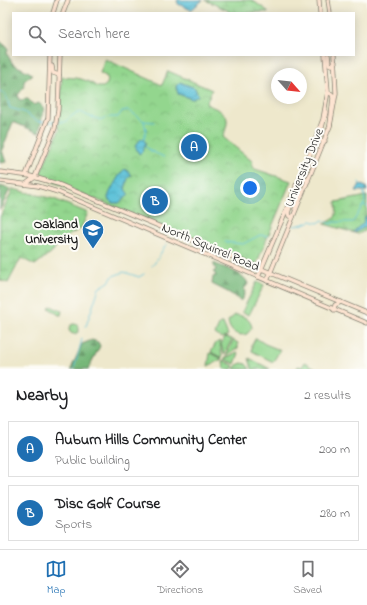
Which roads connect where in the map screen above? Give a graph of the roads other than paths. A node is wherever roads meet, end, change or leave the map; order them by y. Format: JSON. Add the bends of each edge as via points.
{"nodes":[{"id":1,"x":58,"y":0,"type":"edge"},
{"id":2,"x":68,"y":0,"type":"edge"},
{"id":3,"x":319,"y":0,"type":"edge"},
{"id":4,"x":328,"y":0,"type":"edge"},
{"id":5,"x":54,"y":12,"type":"edge"},
{"id":6,"x":63,"y":12,"type":"edge"},
{"id":7,"x":320,"y":12,"type":"edge"},
{"id":8,"x":330,"y":12,"type":"edge"},
{"id":9,"x":51,"y":56,"type":"edge"},
{"id":10,"x":51,"y":56,"type":"edge"},
{"id":11,"x":60,"y":56,"type":"edge"},
{"id":12,"x":326,"y":56,"type":"edge"},
{"id":13,"x":326,"y":56,"type":"edge"},
{"id":14,"x":334,"y":56,"type":"edge"},
{"id":15,"x":335,"y":62,"type":"junction"},
{"id":16,"x":59,"y":75,"type":"junction"},
{"id":17,"x":328,"y":94,"type":"junction"},
{"id":18,"x":325,"y":107,"type":"junction"},
{"id":19,"x":330,"y":126,"type":"junction"},
{"id":20,"x":325,"y":141,"type":"junction"},
{"id":21,"x":310,"y":154,"type":"junction"},
{"id":22,"x":0,"y":172,"type":"edge"},
{"id":23,"x":26,"y":175,"type":"junction"},
{"id":24,"x":35,"y":177,"type":"junction"},
{"id":25,"x":0,"y":181,"type":"edge"},
{"id":26,"x":308,"y":181,"type":"junction"},
{"id":27,"x":25,"y":184,"type":"junction"},
{"id":28,"x":296,"y":185,"type":"junction"},
{"id":29,"x":294,"y":192,"type":"junction"},
{"id":30,"x":94,"y":199,"type":"junction"},
{"id":31,"x":88,"y":205,"type":"junction"},
{"id":32,"x":122,"y":211,"type":"junction"},
{"id":33,"x":295,"y":212,"type":"junction"},
{"id":34,"x":293,"y":216,"type":"junction"},
{"id":35,"x":116,"y":217,"type":"junction"},
{"id":36,"x":150,"y":222,"type":"junction"},
{"id":37,"x":144,"y":228,"type":"junction"},
{"id":38,"x":164,"y":228,"type":"junction"},
{"id":39,"x":158,"y":234,"type":"junction"},
{"id":40,"x":275,"y":238,"type":"junction"},
{"id":41,"x":196,"y":242,"type":"junction"},
{"id":42,"x":282,"y":243,"type":"junction"},
{"id":43,"x":208,"y":246,"type":"junction"},
{"id":44,"x":190,"y":248,"type":"junction"},
{"id":45,"x":201,"y":252,"type":"junction"},
{"id":46,"x":251,"y":264,"type":"junction"},
{"id":47,"x":261,"y":269,"type":"junction"},
{"id":48,"x":245,"y":271,"type":"junction"},
{"id":49,"x":270,"y":272,"type":"junction"},
{"id":50,"x":258,"y":276,"type":"junction"},
{"id":51,"x":267,"y":281,"type":"junction"},
{"id":52,"x":328,"y":297,"type":"junction"},
{"id":53,"x":341,"y":302,"type":"junction"},
{"id":54,"x":322,"y":304,"type":"junction"},
{"id":55,"x":334,"y":310,"type":"junction"},
{"id":56,"x":367,"y":313,"type":"edge"},
{"id":57,"x":367,"y":323,"type":"edge"}],
"edges":[{"from":1,"to":5,"type":"main road"},
{"from":2,"to":6,"type":"main road"},
{"from":3,"to":7,"type":"main road"},
{"from":4,"to":8,"type":"main road"},
{"from":9,"to":16,"type":"main road","via":[[53,73]]},
{"from":10,"to":23,"type":"main road","via":[[46,129]]},
{"from":11,"to":16,"type":"main road"},
{"from":12,"to":15,"type":"main road","via":[[329,64]]},
{"from":13,"to":17,"type":"main road","name":"University Drive"},
{"from":14,"to":15,"type":"main road","name":"University Drive"},
{"from":15,"to":19,"type":"main road","name":"University Drive","via":[[336,93]]},
{"from":16,"to":24,"type":"main road","via":[[55,128]]},
{"from":17,"to":18,"type":"main road","name":"University Drive"},
{"from":17,"to":19,"type":"main road","via":[[332,94],[333,98]]},
{"from":18,"to":20,"type":"main road","via":[[326,117],[319,138]]},
{"from":18,"to":21,"type":"main road","name":"University Drive"},
{"from":19,"to":20,"type":"main road","name":"University Drive"},
{"from":20,"to":26,"type":"main road","name":"University Drive"},
{"from":21,"to":26,"type":"main road","via":[[303,178]]},
{"from":21,"to":28,"type":"main road","name":"University Drive"},
{"from":22,"to":23,"type":"main road","name":"North Squirrel Road"},
{"from":23,"to":24,"type":"main road","name":"North Squirrel Road"},
{"from":24,"to":27,"type":"main road"},
{"from":24,"to":30,"type":"main road","name":"North Squirrel Road"},
{"from":25,"to":27,"type":"main road","name":"North Squirrel Road"},
{"from":26,"to":33,"type":"main road","name":"University Drive"},
{"from":27,"to":31,"type":"main road","name":"North Squirrel Road","via":[[54,191]]},
{"from":28,"to":29,"type":"main road","name":"University Drive"},
{"from":28,"to":33,"type":"main road","via":[[301,190]]},
{"from":29,"to":34,"type":"main road","via":[[288,213],[289,216]]},
{"from":29,"to":40,"type":"main road","name":"University Drive"},
{"from":30,"to":31,"type":"main road","via":[[92,204]]},
{"from":30,"to":32,"type":"main road","name":"North Squirrel Road"},
{"from":31,"to":35,"type":"main road","name":"North Squirrel Road"},
{"from":32,"to":35,"type":"main road","via":[[117,212]]},
{"from":32,"to":36,"type":"main road","name":"North Squirrel Road"},
{"from":33,"to":34,"type":"main road","name":"University Drive"},
{"from":34,"to":42,"type":"main road","name":"University Drive"},
{"from":35,"to":37,"type":"main road","name":"North Squirrel Road"},
{"from":36,"to":37,"type":"main road","via":[[149,226]]},
{"from":36,"to":38,"type":"main road","name":"North Squirrel Road"},
{"from":37,"to":39,"type":"main road","name":"North Squirrel Road"},
{"from":38,"to":39,"type":"main road","via":[[159,230]]},
{"from":38,"to":41,"type":"main road","name":"North Squirrel Road"},
{"from":39,"to":44,"type":"main road","name":"North Squirrel Road"},
{"from":40,"to":42,"type":"main road","via":[[277,244]]},
{"from":40,"to":47,"type":"main road","name":"University Drive"},
{"from":41,"to":43,"type":"main road","name":"North Squirrel Road"},
{"from":41,"to":44,"type":"main road","via":[[195,246]]},
{"from":42,"to":49,"type":"main road","name":"University Drive"},
{"from":43,"to":45,"type":"main road","via":[[202,248]]},
{"from":43,"to":46,"type":"main road","name":"North Squirrel Road"},
{"from":44,"to":45,"type":"main road","name":"North Squirrel Road"},
{"from":45,"to":48,"type":"main road","name":"North Squirrel Road"},
{"from":46,"to":47,"type":"main road","name":"North Squirrel Road"},
{"from":46,"to":48,"type":"main road","via":[[249,270]]},
{"from":47,"to":49,"type":"main road","name":"North Squirrel Road"},
{"from":47,"to":50,"type":"main road","name":"University Drive"},
{"from":48,"to":50,"type":"main road","name":"North Squirrel Road"},
{"from":49,"to":51,"type":"main road","name":"University Drive"},
{"from":49,"to":52,"type":"main road","name":"North Squirrel Road"},
{"from":50,"to":51,"type":"main road","name":"North Squirrel Road"},
{"from":51,"to":54,"type":"main road","name":"North Squirrel Road"},
{"from":52,"to":53,"type":"main road","name":"North Squirrel Road"},
{"from":52,"to":54,"type":"main road"},
{"from":53,"to":55,"type":"main road","via":[[335,305]]},
{"from":53,"to":56,"type":"main road","name":"North Squirrel Road"},
{"from":54,"to":55,"type":"main road","name":"North Squirrel Road"},
{"from":55,"to":57,"type":"main road","name":"North Squirrel Road"}]}
